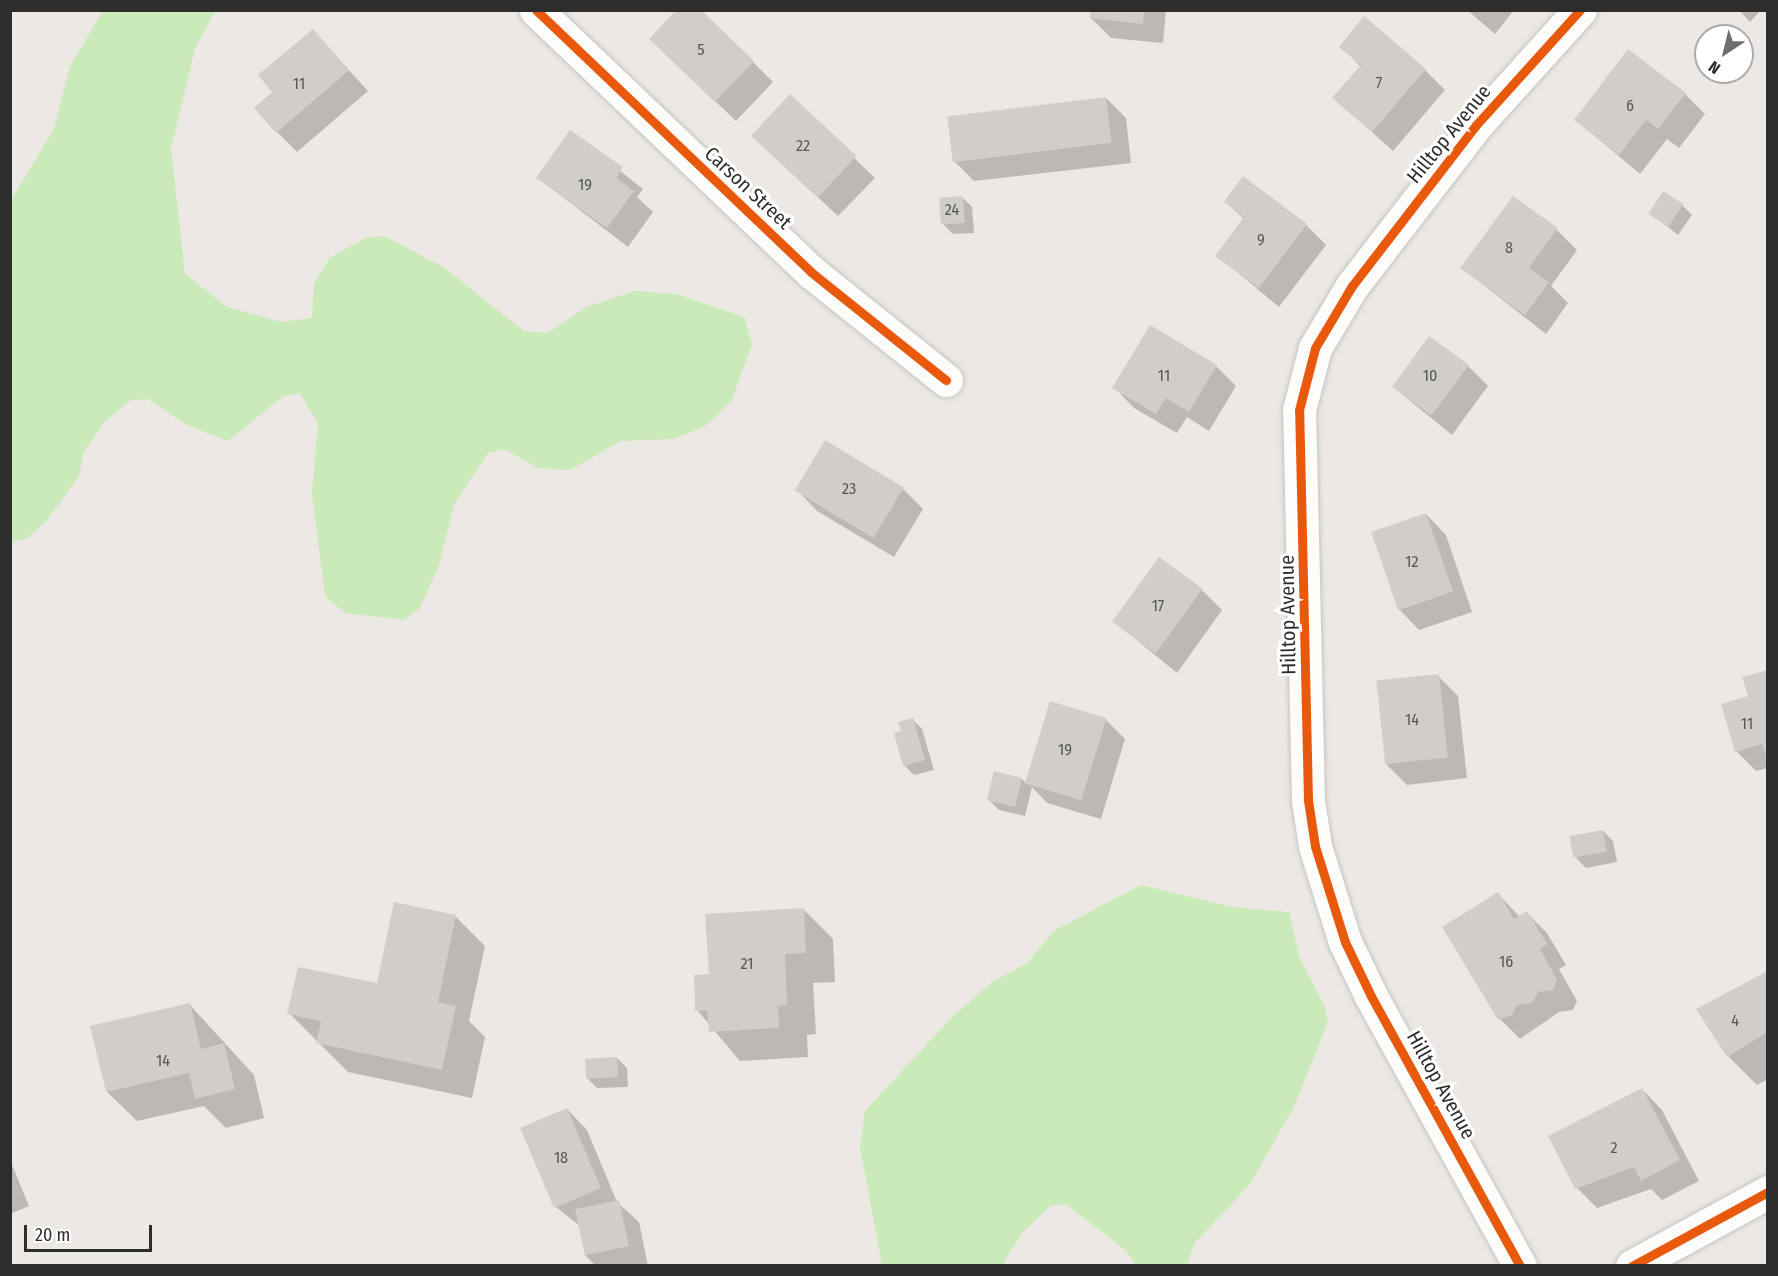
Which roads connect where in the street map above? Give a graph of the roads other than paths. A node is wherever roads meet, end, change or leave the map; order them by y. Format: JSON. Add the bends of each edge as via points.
{"nodes":[{"id":1,"x":536,"y":10,"type":"edge"},
{"id":2,"x":1580,"y":10,"type":"edge"},
{"id":3,"x":946,"y":380,"type":"dead end"},
{"id":4,"x":1767,"y":1192,"type":"edge"},
{"id":5,"x":1520,"y":1266,"type":"edge"},
{"id":6,"x":1632,"y":1266,"type":"edge"}],
"edges":[{"from":1,"to":3,"type":"street","name":"Carson Street","via":[[811,272]]},
{"from":2,"to":5,"type":"street","name":"Hilltop Avenue","via":[[1476,126],[1352,286],[1315,348],[1299,410],[1308,800],[1315,846],[1355,964]]},
{"from":4,"to":6,"type":"street"}]}
